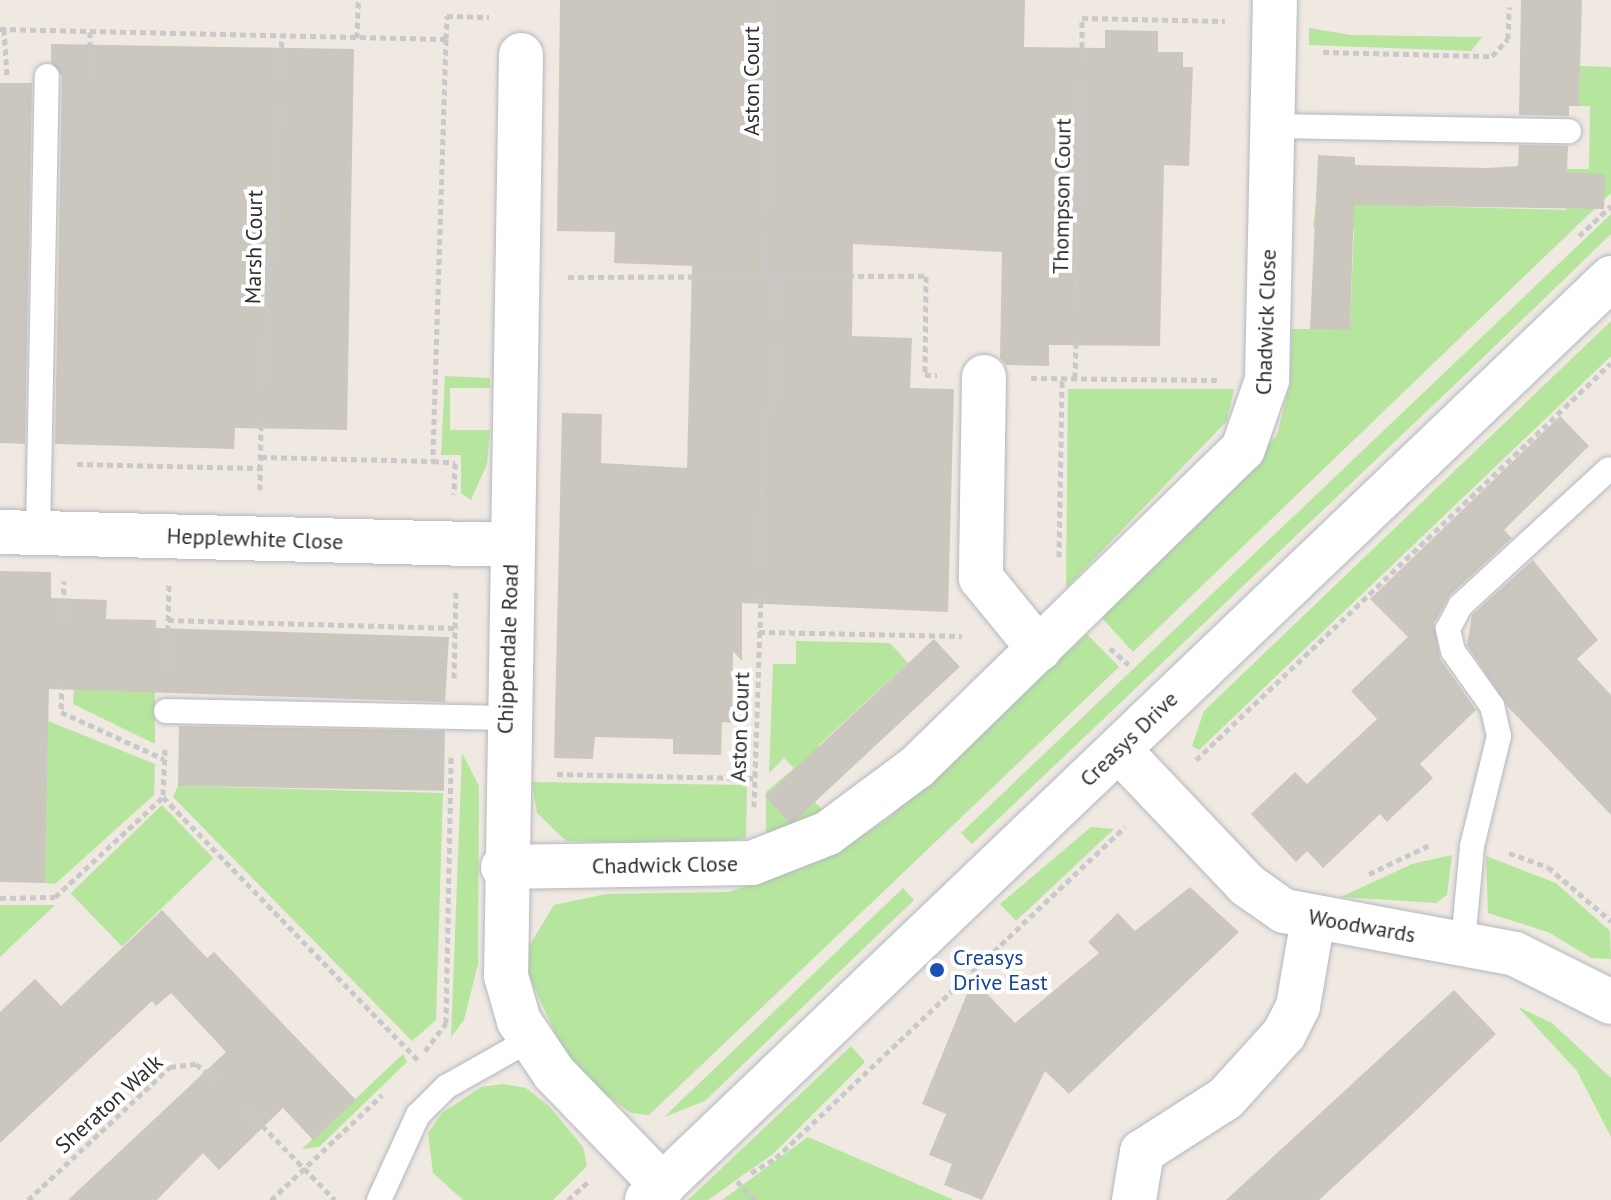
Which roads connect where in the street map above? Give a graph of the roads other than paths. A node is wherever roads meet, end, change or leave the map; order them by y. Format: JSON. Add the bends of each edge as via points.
{"nodes":[{"id":1,"x":1274,"y":25,"type":"edge"},
{"id":2,"x":514,"y":36,"type":"road end"},
{"id":3,"x":47,"y":76,"type":"dead end"},
{"id":4,"x":1271,"y":126,"type":"junction"},
{"id":5,"x":1569,"y":131,"type":"dead end"},
{"id":6,"x":1611,"y":278,"type":"edge"},
{"id":7,"x":984,"y":377,"type":"road end"},
{"id":8,"x":1609,"y":469,"type":"dead end"},
{"id":9,"x":19,"y":533,"type":"edge"},
{"id":10,"x":511,"y":545,"type":"junction"},
{"id":11,"x":1039,"y":649,"type":"junction"},
{"id":12,"x":166,"y":711,"type":"road end"},
{"id":13,"x":506,"y":718,"type":"junction"},
{"id":14,"x":1119,"y":750,"type":"junction"},
{"id":15,"x":503,"y":867,"type":"junction"},
{"id":16,"x":1313,"y":919,"type":"junction"},
{"id":17,"x":1463,"y":942,"type":"junction"},
{"id":18,"x":1611,"y":1002,"type":"edge"},
{"id":19,"x":531,"y":1039,"type":"junction"},
{"id":20,"x":655,"y":1193,"type":"edge"},
{"id":21,"x":379,"y":1200,"type":"edge"},
{"id":22,"x":1134,"y":1200,"type":"edge"}],
"edges":[{"from":1,"to":4,"type":"street","name":"Chadwick Close"},
{"from":2,"to":10,"type":"street","name":"Chippendale Road","via":[[519,276]]},
{"from":3,"to":9,"type":"lane","via":[[40,464]]},
{"from":4,"to":5,"type":"lane"},
{"from":4,"to":11,"type":"street","name":"Chadwick Close","via":[[1267,380],[1243,449]]},
{"from":6,"to":14,"type":"street","name":"Creasys Drive"},
{"from":7,"to":11,"type":"street","via":[[981,578]]},
{"from":8,"to":17,"type":"lane","via":[[1460,606],[1448,629],[1453,651],[1492,706],[1499,736],[1472,846]]},
{"from":9,"to":10,"type":"street","name":"Hepplewhite Close"},
{"from":10,"to":13,"type":"street","name":"Chippendale Road"},
{"from":11,"to":15,"type":"street","name":"Chadwick Close","via":[[874,805],[828,833],[752,863]]},
{"from":12,"to":13,"type":"lane"},
{"from":13,"to":15,"type":"street","name":"Chippendale Road"},
{"from":14,"to":16,"type":"street","name":"Woodwards","via":[[1247,885],[1284,911]]},
{"from":14,"to":20,"type":"street","name":"Creasys Drive"},
{"from":15,"to":19,"type":"street","name":"Chippendale Road","via":[[506,976]]},
{"from":16,"to":17,"type":"street","name":"Woodwards"},
{"from":16,"to":22,"type":"street","via":[[1298,1006],[1284,1034],[1226,1098],[1142,1152]]},
{"from":17,"to":18,"type":"street","name":"Woodwards","via":[[1566,974]]},
{"from":19,"to":20,"type":"street","name":"Chippendale Road"},
{"from":19,"to":21,"type":"lane","via":[[446,1087],[404,1137]]}]}
